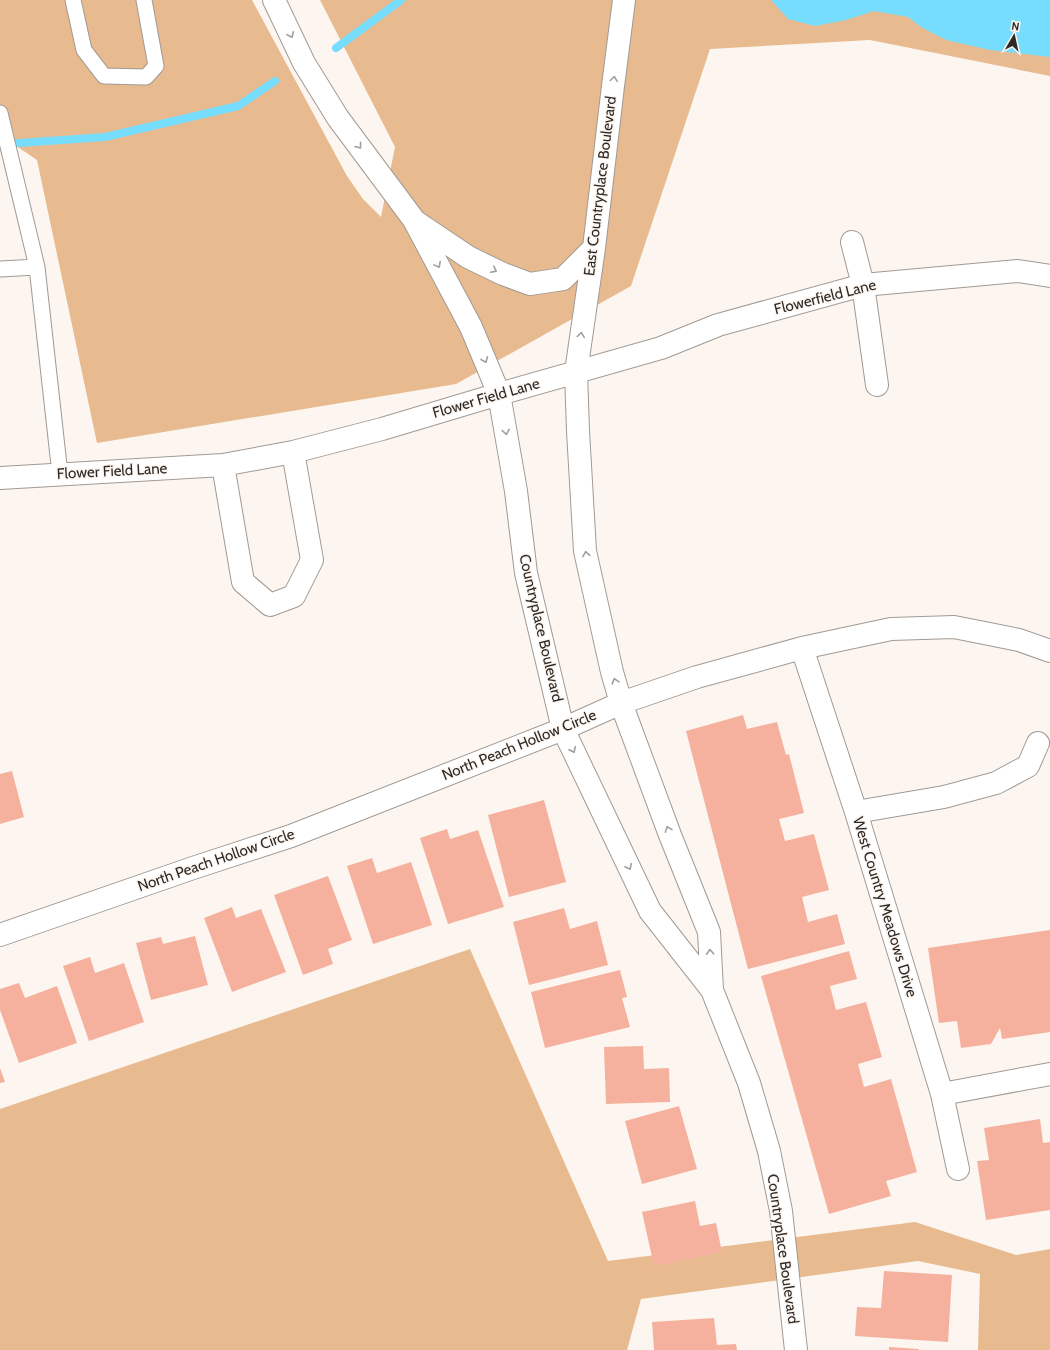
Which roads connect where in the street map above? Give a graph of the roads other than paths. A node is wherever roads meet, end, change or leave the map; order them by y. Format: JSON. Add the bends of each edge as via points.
{"nodes":[{"id":1,"x":73,"y":0,"type":"edge"},
{"id":2,"x":144,"y":0,"type":"edge"},
{"id":3,"x":274,"y":0,"type":"edge"},
{"id":4,"x":624,"y":0,"type":"edge"},
{"id":5,"x":0,"y":113,"type":"edge"},
{"id":6,"x":414,"y":220,"type":"junction"},
{"id":7,"x":852,"y":242,"type":"dead end"},
{"id":8,"x":594,"y":248,"type":"junction"},
{"id":9,"x":37,"y":267,"type":"junction"},
{"id":10,"x":0,"y":269,"type":"edge"},
{"id":11,"x":1050,"y":276,"type":"edge"},
{"id":12,"x":863,"y":285,"type":"junction"},
{"id":13,"x":677,"y":342,"type":"joint"},
{"id":14,"x":576,"y":372,"type":"junction"},
{"id":15,"x":877,"y":385,"type":"dead end"},
{"id":16,"x":498,"y":394,"type":"junction"},
{"id":17,"x":293,"y":452,"type":"junction"},
{"id":18,"x":223,"y":465,"type":"junction"},
{"id":19,"x":60,"y":474,"type":"junction"},
{"id":20,"x":0,"y":478,"type":"edge"},
{"id":21,"x":802,"y":648,"type":"junction"},
{"id":22,"x":1050,"y":651,"type":"edge"},
{"id":23,"x":621,"y":703,"type":"junction"},
{"id":24,"x":563,"y":729,"type":"junction"},
{"id":25,"x":1038,"y":743,"type":"dead end"},
{"id":26,"x":856,"y":812,"type":"junction"},
{"id":27,"x":0,"y":935,"type":"edge"},
{"id":28,"x":712,"y":990,"type":"junction"},
{"id":29,"x":1050,"y":1074,"type":"edge"},
{"id":30,"x":942,"y":1094,"type":"junction"},
{"id":31,"x":958,"y":1169,"type":"dead end"},
{"id":32,"x":796,"y":1350,"type":"edge"}],
"edges":[{"from":1,"to":2,"type":"lane","via":[[84,50],[104,76],[146,77],[156,66]]},
{"from":3,"to":6,"type":"street","one_way":true,"via":[[304,63],[338,118]]},
{"from":8,"to":4,"type":"street","name":"East Countryplace Boulevard","one_way":true},
{"from":5,"to":9,"type":"lane"},
{"from":6,"to":8,"type":"street","one_way":true,"via":[[468,257],[530,284],[563,279]]},
{"from":6,"to":16,"type":"street","name":"Countryplace Boulevard","one_way":true,"via":[[471,327]]},
{"from":7,"to":12,"type":"street"},
{"from":14,"to":8,"type":"street","name":"East Countryplace Boulevard","one_way":true},
{"from":9,"to":10,"type":"lane"},
{"from":9,"to":19,"type":"lane"},
{"from":11,"to":12,"type":"street","name":"Flowerfield Lane","via":[[1018,271]]},
{"from":12,"to":13,"type":"street","name":"Flowerfield Lane","via":[[718,325]]},
{"from":12,"to":15,"type":"street"},
{"from":13,"to":14,"type":"street","name":"Flower Field Lane"},
{"from":14,"to":16,"type":"street","name":"Flower Field Lane"},
{"from":23,"to":14,"type":"street","name":"Countryplace Boulevard","one_way":true,"via":[[585,551]]},
{"from":16,"to":17,"type":"street","name":"Flower Field Lane","via":[[382,429]]},
{"from":16,"to":24,"type":"street","name":"Countryplace Boulevard","one_way":true,"via":[[516,491],[526,573]]},
{"from":17,"to":18,"type":"street","name":"Flower Field Lane"},
{"from":17,"to":18,"type":"street","via":[[312,560],[294,596],[270,605],[243,582]]},
{"from":18,"to":19,"type":"street","name":"Flower Field Lane"},
{"from":19,"to":20,"type":"street","name":"Flower Field Lane"},
{"from":21,"to":22,"type":"street","name":"North Peach Hollow Circle","via":[[891,629],[954,627],[1019,640]]},
{"from":21,"to":23,"type":"street","name":"North Peach Hollow Circle","via":[[697,677]]},
{"from":21,"to":26,"type":"street","name":"West Country Meadows Drive"},
{"from":23,"to":24,"type":"street","name":"North Peach Hollow Circle"},
{"from":28,"to":23,"type":"street","name":"Countryplace Boulevard","one_way":true,"via":[[709,932]]},
{"from":24,"to":27,"type":"street","name":"North Peach Hollow Circle","via":[[291,836]]},
{"from":24,"to":28,"type":"street","name":"Countryplace Boulevard","one_way":true,"via":[[650,911]]},
{"from":25,"to":26,"type":"street","via":[[1028,766],[996,783],[944,797]]},
{"from":26,"to":30,"type":"street","name":"West Country Meadows Drive"},
{"from":28,"to":32,"type":"street","name":"Countryplace Boulevard","via":[[749,1083],[768,1151],[781,1211]]},
{"from":29,"to":30,"type":"street"},
{"from":30,"to":31,"type":"street","name":"West Country Meadows Drive"}]}
